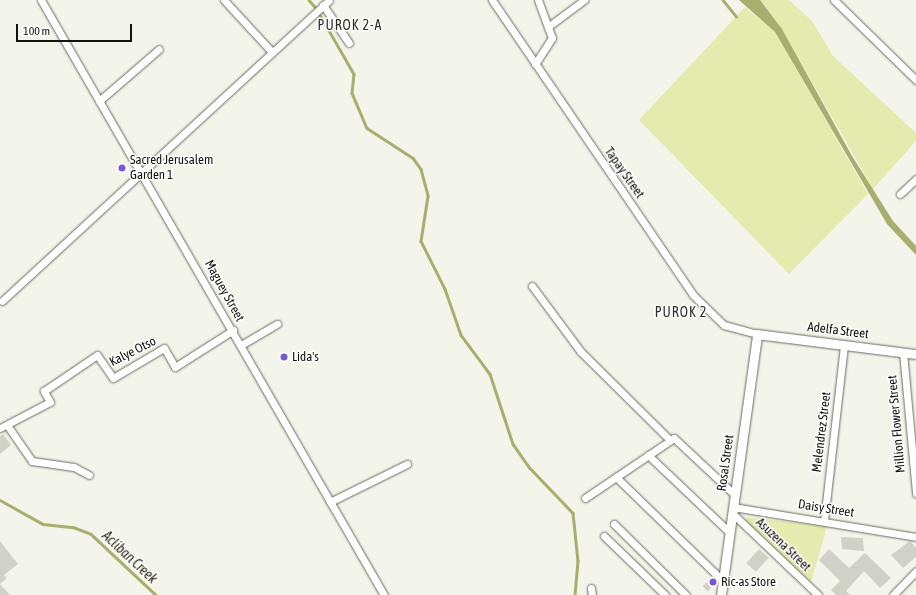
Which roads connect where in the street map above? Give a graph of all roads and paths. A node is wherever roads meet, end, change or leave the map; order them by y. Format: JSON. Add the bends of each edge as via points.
{"nodes":[{"id":1,"x":41,"y":0,"type":"edge"},
{"id":2,"x":224,"y":0,"type":"edge"},
{"id":3,"x":492,"y":0,"type":"edge"},
{"id":4,"x":538,"y":0,"type":"edge"},
{"id":5,"x":584,"y":0,"type":"edge"},
{"id":6,"x":834,"y":0,"type":"edge"},
{"id":7,"x":326,"y":3,"type":"edge"},
{"id":8,"x":548,"y":26,"type":"junction"},
{"id":9,"x":349,"y":43,"type":"dead end"},
{"id":10,"x":159,"y":49,"type":"dead end"},
{"id":11,"x":272,"y":52,"type":"junction"},
{"id":12,"x":535,"y":64,"type":"junction"},
{"id":13,"x":916,"y":80,"type":"edge"},
{"id":14,"x":99,"y":101,"type":"junction"},
{"id":15,"x":140,"y":172,"type":"junction"},
{"id":16,"x":916,"y":179,"type":"edge"},
{"id":17,"x":900,"y":194,"type":"dead end"},
{"id":18,"x":532,"y":286,"type":"dead end"},
{"id":19,"x":2,"y":301,"type":"dead end"},
{"id":20,"x":277,"y":324,"type":"dead end"},
{"id":21,"x":233,"y":330,"type":"junction"},
{"id":22,"x":757,"y":334,"type":"junction"},
{"id":23,"x":241,"y":345,"type":"junction"},
{"id":24,"x":844,"y":345,"type":"junction"},
{"id":25,"x":903,"y":352,"type":"junction"},
{"id":26,"x":916,"y":354,"type":"edge"},
{"id":27,"x":3,"y":427,"type":"edge"},
{"id":28,"x":670,"y":440,"type":"junction"},
{"id":29,"x":648,"y":455,"type":"junction"},
{"id":30,"x":407,"y":464,"type":"dead end"},
{"id":31,"x":89,"y":475,"type":"dead end"},
{"id":32,"x":616,"y":477,"type":"junction"},
{"id":33,"x":916,"y":493,"type":"edge"},
{"id":34,"x":735,"y":495,"type":"junction"},
{"id":35,"x":585,"y":498,"type":"dead end"},
{"id":36,"x":330,"y":502,"type":"junction"},
{"id":37,"x":732,"y":510,"type":"junction"},
{"id":38,"x":824,"y":521,"type":"junction"},
{"id":39,"x":614,"y":524,"type":"dead end"},
{"id":40,"x":730,"y":532,"type":"junction"},
{"id":41,"x":604,"y":536,"type":"dead end"},
{"id":42,"x":916,"y":537,"type":"edge"},
{"id":43,"x":916,"y":571,"type":"edge"},
{"id":44,"x":723,"y":581,"type":"junction"},
{"id":45,"x":384,"y":595,"type":"edge"},
{"id":46,"x":665,"y":595,"type":"edge"},
{"id":47,"x":686,"y":595,"type":"edge"},
{"id":48,"x":721,"y":595,"type":"edge"},
{"id":49,"x":818,"y":595,"type":"edge"},
{"id":50,"x":892,"y":595,"type":"edge"}],
"edges":[{"from":1,"to":14,"type":"street","name":"Maguey Street"},
{"from":2,"to":11,"type":"street"},
{"from":3,"to":12,"type":"street","name":"Tapay Street"},
{"from":4,"to":8,"type":"street"},
{"from":5,"to":8,"type":"street"},
{"from":6,"to":13,"type":"street"},
{"from":7,"to":9,"type":"street"},
{"from":7,"to":11,"type":"street"},
{"from":8,"to":12,"type":"street","via":[[552,41]]},
{"from":10,"to":14,"type":"street"},
{"from":11,"to":15,"type":"street"},
{"from":12,"to":22,"type":"street","name":"Tapay Street","via":[[693,295],[724,325]]},
{"from":14,"to":15,"type":"street","name":"Maguey Street"},
{"from":15,"to":19,"type":"street"},
{"from":15,"to":21,"type":"street","name":"Maguey Street"},
{"from":16,"to":17,"type":"street"},
{"from":18,"to":28,"type":"street","via":[[581,352]]},
{"from":20,"to":23,"type":"street"},
{"from":21,"to":23,"type":"street","name":"Maguey Street"},
{"from":21,"to":27,"type":"street","name":"Kalye Otso","via":[[175,367],[164,348],[113,378],[97,355],[44,391],[50,402]]},
{"from":22,"to":24,"type":"street","name":"Adelfa Street"},
{"from":22,"to":34,"type":"street","name":"Rosal Street"},
{"from":23,"to":36,"type":"street","name":"Maguey Street"},
{"from":24,"to":25,"type":"street","name":"Adelfa Street"},
{"from":24,"to":38,"type":"street","name":"Melendrez Street"},
{"from":25,"to":26,"type":"street","name":"Adelfa Street"},
{"from":25,"to":33,"type":"street","name":"Million Flower Street"},
{"from":27,"to":31,"type":"street","via":[[32,461],[69,466]]},
{"from":28,"to":29,"type":"street"},
{"from":28,"to":34,"type":"street","via":[[676,439]]},
{"from":29,"to":32,"type":"street"},
{"from":29,"to":40,"type":"street"},
{"from":30,"to":36,"type":"street"},
{"from":32,"to":35,"type":"street"},
{"from":32,"to":44,"type":"street"},
{"from":34,"to":37,"type":"street","name":"Rosal Street"},
{"from":36,"to":45,"type":"street","name":"Maguey Street"},
{"from":37,"to":38,"type":"street","name":"Daisy Street"},
{"from":37,"to":40,"type":"street","name":"Rosal Street"},
{"from":37,"to":49,"type":"street","name":"Asuzena Street"},
{"from":38,"to":42,"type":"street","name":"Daisy Street"},
{"from":39,"to":47,"type":"street"},
{"from":40,"to":44,"type":"street","name":"Rosal Street"},
{"from":41,"to":46,"type":"street"},
{"from":43,"to":50,"type":"street"},
{"from":44,"to":48,"type":"street","name":"Rosal Street"}]}
